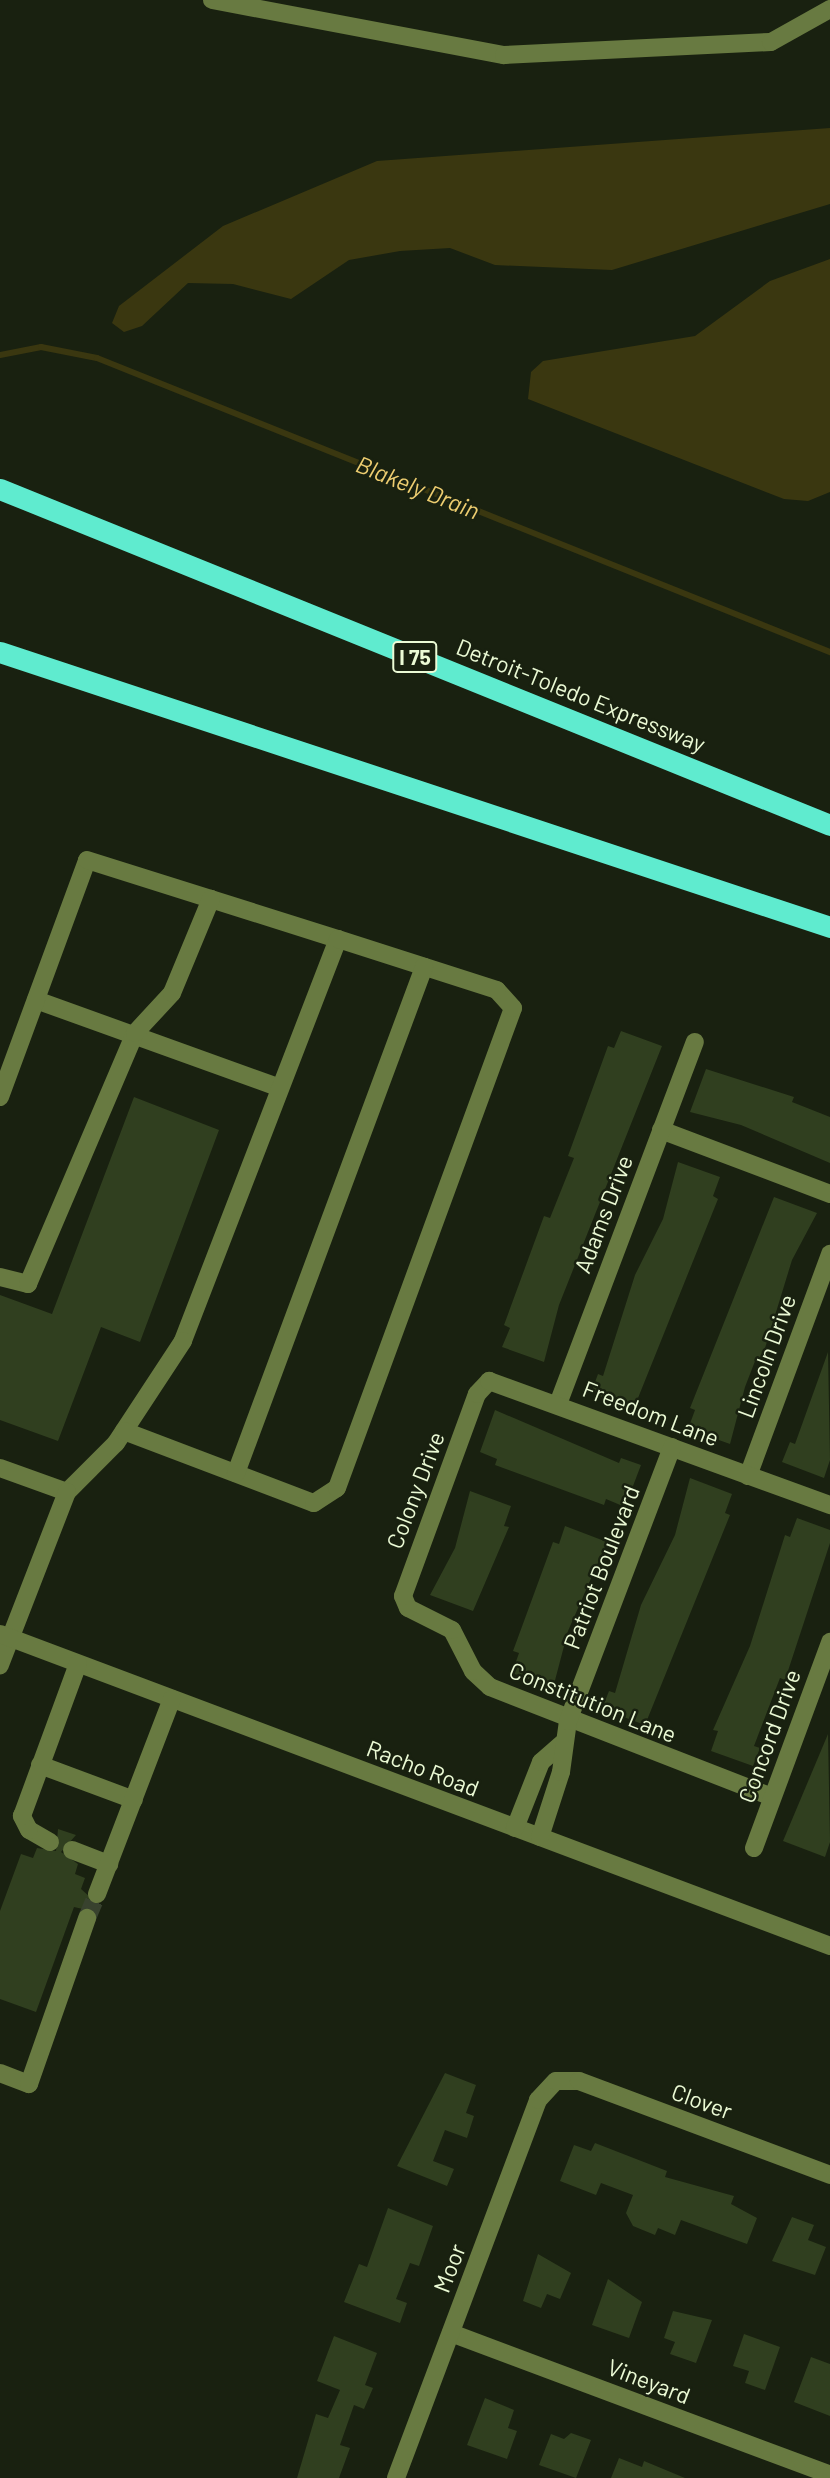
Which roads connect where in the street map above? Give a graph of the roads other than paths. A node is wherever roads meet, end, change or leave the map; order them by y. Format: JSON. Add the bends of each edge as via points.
{"nodes":[{"id":1,"x":212,"y":0,"type":"edge"},
{"id":2,"x":830,"y":9,"type":"edge"},
{"id":3,"x":0,"y":489,"type":"edge"},
{"id":4,"x":0,"y":652,"type":"edge"},
{"id":5,"x":830,"y":825,"type":"edge"},
{"id":6,"x":211,"y":899,"type":"junction"},
{"id":7,"x":830,"y":927,"type":"edge"},
{"id":8,"x":338,"y":939,"type":"junction"},
{"id":9,"x":424,"y":967,"type":"junction"},
{"id":10,"x":36,"y":1000,"type":"junction"},
{"id":11,"x":135,"y":1033,"type":"junction"},
{"id":12,"x":695,"y":1042,"type":"dead end"},
{"id":13,"x":280,"y":1088,"type":"junction"},
{"id":14,"x":0,"y":1097,"type":"edge"},
{"id":15,"x":662,"y":1130,"type":"junction"},
{"id":16,"x":830,"y":1194,"type":"edge"},
{"id":17,"x":830,"y":1254,"type":"edge"},
{"id":18,"x":0,"y":1277,"type":"edge"},
{"id":19,"x":558,"y":1404,"type":"junction"},
{"id":20,"x":470,"y":1411,"type":"joint"},
{"id":21,"x":124,"y":1431,"type":"junction"},
{"id":22,"x":672,"y":1447,"type":"junction"},
{"id":23,"x":0,"y":1468,"type":"edge"},
{"id":24,"x":236,"y":1474,"type":"junction"},
{"id":25,"x":748,"y":1476,"type":"junction"},
{"id":26,"x":66,"y":1492,"type":"junction"},
{"id":27,"x":830,"y":1505,"type":"edge"},
{"id":28,"x":405,"y":1586,"type":"joint"},
{"id":29,"x":5,"y":1635,"type":"edge"},
{"id":30,"x":830,"y":1642,"type":"edge"},
{"id":31,"x":78,"y":1664,"type":"junction"},
{"id":32,"x":0,"y":1665,"type":"edge"},
{"id":33,"x":172,"y":1699,"type":"junction"},
{"id":34,"x":568,"y":1720,"type":"junction"},
{"id":35,"x":562,"y":1744,"type":"junction"},
{"id":36,"x":40,"y":1765,"type":"junction"},
{"id":37,"x":772,"y":1797,"type":"junction"},
{"id":38,"x":134,"y":1800,"type":"junction"},
{"id":39,"x":515,"y":1828,"type":"junction"},
{"id":40,"x":540,"y":1837,"type":"junction"},
{"id":41,"x":50,"y":1842,"type":"dead end"},
{"id":42,"x":754,"y":1848,"type":"dead end"},
{"id":43,"x":72,"y":1850,"type":"dead end"},
{"id":44,"x":109,"y":1864,"type":"junction"},
{"id":45,"x":97,"y":1894,"type":"tunnel mouth"},
{"id":46,"x":87,"y":1918,"type":"tunnel mouth"},
{"id":47,"x":830,"y":1946,"type":"edge"},
{"id":48,"x":0,"y":2073,"type":"edge"},
{"id":49,"x":556,"y":2081,"type":"joint"},
{"id":50,"x":830,"y":2175,"type":"edge"},
{"id":51,"x":451,"y":2333,"type":"junction"},
{"id":52,"x":830,"y":2475,"type":"edge"},
{"id":53,"x":396,"y":2478,"type":"edge"}],
"edges":[{"from":1,"to":2,"type":"street","via":[[504,55],[771,42]]},
{"from":3,"to":5,"type":"highway","name":"Detroit-Toledo Expressway","number":"I 75"},
{"from":4,"to":7,"type":"highway"},
{"from":6,"to":8,"type":"street"},
{"from":6,"to":10,"type":"street","via":[[87,860]]},
{"from":6,"to":11,"type":"street","via":[[172,993]]},
{"from":8,"to":9,"type":"street"},
{"from":8,"to":13,"type":"street"},
{"from":9,"to":24,"type":"street"},
{"from":9,"to":24,"type":"street","via":[[497,990],[513,1008],[337,1488],[325,1501],[314,1503]]},
{"from":10,"to":11,"type":"street"},
{"from":10,"to":14,"type":"street"},
{"from":11,"to":13,"type":"street"},
{"from":11,"to":18,"type":"street","via":[[28,1284]]},
{"from":12,"to":15,"type":"street","name":"Adams Drive"},
{"from":13,"to":21,"type":"street","via":[[183,1341]]},
{"from":15,"to":16,"type":"street"},
{"from":15,"to":19,"type":"street","name":"Adams Drive"},
{"from":17,"to":25,"type":"street","name":"Lincoln Drive"},
{"from":19,"to":20,"type":"street","name":"Freedom Lane","via":[[489,1381]]},
{"from":19,"to":22,"type":"street","name":"Freedom Lane"},
{"from":20,"to":28,"type":"street","name":"Colony Drive"},
{"from":21,"to":24,"type":"street"},
{"from":21,"to":26,"type":"street"},
{"from":22,"to":25,"type":"street","name":"Freedom Lane"},
{"from":22,"to":34,"type":"street","name":"Patriot Boulevard"},
{"from":23,"to":26,"type":"street"},
{"from":25,"to":27,"type":"street","name":"Freedom Lane"},
{"from":26,"to":29,"type":"street"},
{"from":28,"to":34,"type":"street","name":"Constitution Lane","via":[[405,1604],[452,1630],[479,1678]]},
{"from":29,"to":31,"type":"street","name":"Racho Road"},
{"from":29,"to":32,"type":"street"},
{"from":30,"to":37,"type":"street","name":"Concord Drive"},
{"from":31,"to":33,"type":"street","name":"Racho Road"},
{"from":31,"to":36,"type":"street"},
{"from":33,"to":38,"type":"street"},
{"from":33,"to":39,"type":"street","name":"Racho Road"},
{"from":34,"to":35,"type":"street","name":"Patriot Boulevard"},
{"from":34,"to":37,"type":"street","name":"Constitution Lane"},
{"from":35,"to":39,"type":"street","name":"Patriot Boulevard","via":[[541,1762]]},
{"from":35,"to":40,"type":"street","name":"Patriot Boulevard","via":[[561,1772]]},
{"from":36,"to":38,"type":"street"},
{"from":36,"to":41,"type":"street","via":[[22,1816],[29,1830]]},
{"from":37,"to":42,"type":"street","name":"Concord Drive"},
{"from":38,"to":44,"type":"street"},
{"from":39,"to":40,"type":"street","name":"Racho Road"},
{"from":40,"to":47,"type":"street","name":"Racho Road"},
{"from":43,"to":44,"type":"street"},
{"from":44,"to":45,"type":"street"},
{"from":46,"to":48,"type":"street","via":[[29,2084]]},
{"from":49,"to":50,"type":"street","name":"Clover","via":[[579,2081]]},
{"from":49,"to":51,"type":"street","name":"Moor","via":[[538,2100]]},
{"from":51,"to":52,"type":"street","name":"Vineyard"},
{"from":51,"to":53,"type":"street","name":"Moor"}]}
